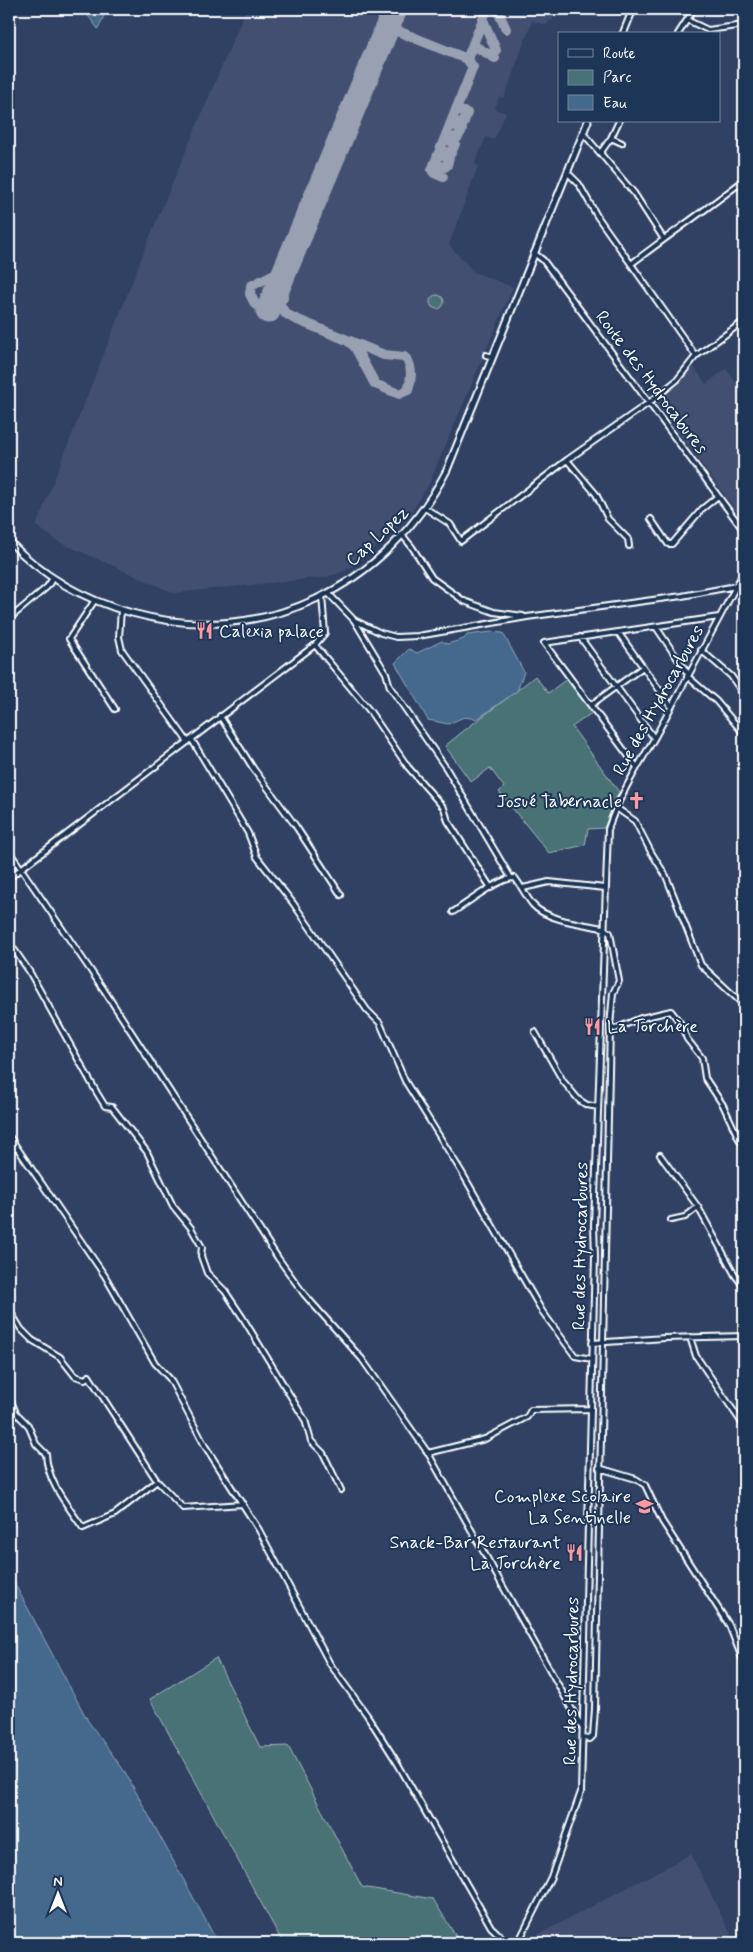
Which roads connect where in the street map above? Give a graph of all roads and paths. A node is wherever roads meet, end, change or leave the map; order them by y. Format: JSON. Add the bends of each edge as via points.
{"nodes":[{"id":1,"x":633,"y":9,"type":"edge"},
{"id":2,"x":694,"y":9,"type":"edge"},
{"id":3,"x":687,"y":20,"type":"junction"},
{"id":4,"x":744,"y":25,"type":"edge"},
{"id":5,"x":624,"y":32,"type":"edge"},
{"id":6,"x":679,"y":32,"type":"edge"},
{"id":7,"x":588,"y":122,"type":"edge"},
{"id":8,"x":619,"y":122,"type":"edge"},
{"id":9,"x":583,"y":133,"type":"junction"},
{"id":10,"x":611,"y":138,"type":"junction"},
{"id":11,"x":622,"y":143,"type":"dead end"},
{"id":12,"x":601,"y":152,"type":"junction"},
{"id":13,"x":567,"y":172,"type":"junction"},
{"id":14,"x":744,"y":180,"type":"edge"},
{"id":15,"x":663,"y":238,"type":"junction"},
{"id":16,"x":534,"y":253,"type":"junction"},
{"id":17,"x":631,"y":264,"type":"junction"},
{"id":18,"x":744,"y":321,"type":"edge"},
{"id":19,"x":486,"y":354,"type":"dead end"},
{"id":20,"x":696,"y":356,"type":"junction"},
{"id":21,"x":493,"y":357,"type":"junction"},
{"id":22,"x":650,"y":402,"type":"junction"},
{"id":23,"x":567,"y":460,"type":"junction"},
{"id":24,"x":718,"y":496,"type":"junction"},
{"id":25,"x":425,"y":508,"type":"junction"},
{"id":26,"x":651,"y":519,"type":"dead end"},
{"id":27,"x":744,"y":531,"type":"edge"},
{"id":28,"x":403,"y":536,"type":"junction"},
{"id":29,"x":9,"y":541,"type":"edge"},
{"id":30,"x":629,"y":546,"type":"dead end"},
{"id":31,"x":744,"y":571,"type":"edge"},
{"id":32,"x":53,"y":578,"type":"junction"},
{"id":33,"x":736,"y":586,"type":"junction"},
{"id":34,"x":328,"y":593,"type":"junction"},
{"id":35,"x":322,"y":596,"type":"junction"},
{"id":36,"x":95,"y":600,"type":"junction"},
{"id":37,"x":121,"y":610,"type":"junction"},
{"id":38,"x":527,"y":617,"type":"junction"},
{"id":39,"x":719,"y":617,"type":"junction"},
{"id":40,"x":9,"y":619,"type":"edge"},
{"id":41,"x":354,"y":620,"type":"junction"},
{"id":42,"x":656,"y":627,"type":"junction"},
{"id":43,"x":618,"y":632,"type":"junction"},
{"id":44,"x":580,"y":637,"type":"junction"},
{"id":45,"x":315,"y":646,"type":"junction"},
{"id":46,"x":702,"y":650,"type":"junction"},
{"id":47,"x":643,"y":667,"type":"junction"},
{"id":48,"x":688,"y":675,"type":"junction"},
{"id":49,"x":618,"y":687,"type":"junction"},
{"id":50,"x":744,"y":695,"type":"edge"},
{"id":51,"x":591,"y":705,"type":"junction"},
{"id":52,"x":671,"y":706,"type":"junction"},
{"id":53,"x":115,"y":709,"type":"dead end"},
{"id":54,"x":220,"y":716,"type":"junction"},
{"id":55,"x":744,"y":734,"type":"edge"},
{"id":56,"x":654,"y":738,"type":"junction"},
{"id":57,"x":190,"y":741,"type":"junction"},
{"id":58,"x":636,"y":766,"type":"junction"},
{"id":59,"x":615,"y":807,"type":"junction"},
{"id":60,"x":9,"y":851,"type":"edge"},
{"id":61,"x":21,"y":869,"type":"junction"},
{"id":62,"x":9,"y":878,"type":"edge"},
{"id":63,"x":511,"y":878,"type":"junction"},
{"id":64,"x":491,"y":888,"type":"junction"},
{"id":65,"x":523,"y":888,"type":"junction"},
{"id":66,"x":605,"y":888,"type":"junction"},
{"id":67,"x":341,"y":895,"type":"dead end"},
{"id":68,"x":453,"y":912,"type":"dead end"},
{"id":69,"x":603,"y":928,"type":"junction"},
{"id":70,"x":9,"y":942,"type":"edge"},
{"id":71,"x":744,"y":1006,"type":"edge"},
{"id":72,"x":610,"y":1026,"type":"junction"},
{"id":73,"x":535,"y":1032,"type":"dead end"},
{"id":74,"x":598,"y":1107,"type":"junction"},
{"id":75,"x":9,"y":1136,"type":"edge"},
{"id":76,"x":596,"y":1144,"type":"junction"},
{"id":77,"x":607,"y":1144,"type":"junction"},
{"id":78,"x":744,"y":1146,"type":"edge"},
{"id":79,"x":9,"y":1148,"type":"edge"},
{"id":80,"x":17,"y":1149,"type":"junction"},
{"id":81,"x":660,"y":1155,"type":"dead end"},
{"id":82,"x":698,"y":1207,"type":"junction"},
{"id":83,"x":671,"y":1220,"type":"dead end"},
{"id":84,"x":744,"y":1287,"type":"edge"},
{"id":85,"x":9,"y":1309,"type":"edge"},
{"id":86,"x":744,"y":1336,"type":"edge"},
{"id":87,"x":690,"y":1337,"type":"junction"},
{"id":88,"x":592,"y":1343,"type":"junction"},
{"id":89,"x":602,"y":1343,"type":"junction"},
{"id":90,"x":592,"y":1359,"type":"junction"},
{"id":91,"x":9,"y":1396,"type":"edge"},
{"id":92,"x":591,"y":1409,"type":"junction"},
{"id":93,"x":744,"y":1426,"type":"edge"},
{"id":94,"x":428,"y":1453,"type":"junction"},
{"id":95,"x":599,"y":1468,"type":"junction"},
{"id":96,"x":157,"y":1481,"type":"junction"},
{"id":97,"x":341,"y":1490,"type":"dead end"},
{"id":98,"x":243,"y":1504,"type":"junction"},
{"id":99,"x":744,"y":1664,"type":"edge"},
{"id":100,"x":583,"y":1729,"type":"junction"},
{"id":101,"x":582,"y":1738,"type":"junction"},
{"id":102,"x":508,"y":1943,"type":"edge"},
{"id":103,"x":518,"y":1943,"type":"edge"}],
"edges":[{"from":1,"to":5,"type":"street"},
{"from":2,"to":3,"type":"street"},
{"from":3,"to":4,"type":"street","via":[[708,30]]},
{"from":3,"to":6,"type":"street"},
{"from":7,"to":9,"type":"street","name":"Cap Lopez"},
{"from":8,"to":10,"type":"street"},
{"from":9,"to":12,"type":"street"},
{"from":9,"to":13,"type":"street","name":"Cap Lopez"},
{"from":10,"to":11,"type":"street"},
{"from":10,"to":12,"type":"street"},
{"from":12,"to":15,"type":"street","via":[[634,193]]},
{"from":13,"to":16,"type":"street","name":"Cap Lopez"},
{"from":13,"to":17,"type":"street","via":[[579,184]]},
{"from":14,"to":15,"type":"street","via":[[698,217]]},
{"from":15,"to":17,"type":"street"},
{"from":16,"to":21,"type":"street","name":"Cap Lopez"},
{"from":16,"to":22,"type":"street","name":"Route des Hydrocabures","via":[[543,260]]},
{"from":17,"to":20,"type":"street"},
{"from":18,"to":20,"type":"street"},
{"from":19,"to":21,"type":"street"},
{"from":20,"to":22,"type":"street","via":[[677,380]]},
{"from":21,"to":25,"type":"street","name":"Cap Lopez","via":[[447,470]]},
{"from":22,"to":23,"type":"street"},
{"from":22,"to":24,"type":"street","name":"Route des Hydrocabures"},
{"from":23,"to":25,"type":"street","via":[[461,541],[450,524]]},
{"from":23,"to":30,"type":"street","via":[[596,494],[608,519],[628,539]]},
{"from":24,"to":26,"type":"street","via":[[702,508],[672,544],[668,544]]},
{"from":24,"to":27,"type":"street","name":"Route des Hydrocabures"},
{"from":25,"to":28,"type":"street","name":"Cap Lopez"},
{"from":28,"to":34,"type":"street","name":"Cap Lopez","via":[[366,570]]},
{"from":28,"to":38,"type":"street","via":[[432,578],[464,601],[494,612]]},
{"from":29,"to":32,"type":"street","name":"Cap Lopez"},
{"from":31,"to":33,"type":"street","name":"Rue des Hydrocarbures"},
{"from":32,"to":36,"type":"street","name":"Cap Lopez"},
{"from":32,"to":40,"type":"street"},
{"from":33,"to":38,"type":"street"},
{"from":33,"to":39,"type":"street","name":"Rue des Hydrocarbures"},
{"from":34,"to":35,"type":"street","name":"Cap Lopez"},
{"from":34,"to":41,"type":"street"},
{"from":35,"to":37,"type":"street","name":"Cap Lopez","via":[[271,614],[215,623],[164,620]]},
{"from":35,"to":45,"type":"street","via":[[325,633]]},
{"from":36,"to":37,"type":"street","name":"Cap Lopez"},
{"from":36,"to":53,"type":"street","via":[[69,639]]},
{"from":37,"to":57,"type":"street","via":[[119,637],[122,650]]},
{"from":38,"to":41,"type":"street","via":[[396,637]]},
{"from":39,"to":42,"type":"street"},
{"from":39,"to":46,"type":"street","name":"Rue des Hydrocarbures"},
{"from":41,"to":63,"type":"street","via":[[386,673],[390,687],[446,768]]},
{"from":42,"to":43,"type":"street"},
{"from":42,"to":48,"type":"street"},
{"from":43,"to":44,"type":"street"},
{"from":43,"to":47,"type":"street"},
{"from":44,"to":49,"type":"street"},
{"from":44,"to":51,"type":"street","via":[[544,643]]},
{"from":45,"to":54,"type":"street"},
{"from":45,"to":64,"type":"street","via":[[369,710],[408,767],[444,808],[448,821]]},
{"from":46,"to":48,"type":"street","name":"Rue des Hydrocarbures"},
{"from":46,"to":50,"type":"street","via":[[731,676]]},
{"from":47,"to":49,"type":"street"},
{"from":47,"to":52,"type":"street"},
{"from":48,"to":52,"type":"street","name":"Rue des Hydrocarbures"},
{"from":48,"to":55,"type":"street"},
{"from":49,"to":51,"type":"street"},
{"from":49,"to":56,"type":"street"},
{"from":51,"to":58,"type":"street"},
{"from":52,"to":56,"type":"street","name":"Rue des Hydrocarbures"},
{"from":54,"to":57,"type":"street"},
{"from":54,"to":67,"type":"street"},
{"from":56,"to":58,"type":"street","name":"Rue des Hydrocarbures"},
{"from":57,"to":61,"type":"street"},
{"from":57,"to":90,"type":"street","via":[[248,833],[257,857],[380,1023],[405,1081],[542,1311],[575,1356]]},
{"from":58,"to":59,"type":"street","name":"Rue des Hydrocarbures"},
{"from":59,"to":66,"type":"street","name":"Rue des Hydrocarbures","via":[[608,829]]},
{"from":59,"to":71,"type":"street","via":[[635,821],[666,876],[701,965]]},
{"from":60,"to":61,"type":"street"},
{"from":61,"to":62,"type":"street"},
{"from":61,"to":94,"type":"street","via":[[104,990],[278,1258],[304,1294],[362,1359]]},
{"from":63,"to":64,"type":"street"},
{"from":63,"to":65,"type":"street","via":[[515,878]]},
{"from":64,"to":68,"type":"street"},
{"from":65,"to":66,"type":"street","via":[[549,882]]},
{"from":65,"to":69,"type":"street","via":[[532,904],[543,914]]},
{"from":66,"to":69,"type":"street","name":"Rue des Hydrocarbures"},
{"from":69,"to":72,"type":"street","via":[[612,938],[619,971]]},
{"from":69,"to":74,"type":"street","name":"Rue des Hydrocarbures"},
{"from":70,"to":97,"type":"street","via":[[29,970],[106,1106],[112,1107],[147,1152],[172,1206],[202,1247],[201,1256],[207,1273],[225,1291],[243,1318],[305,1420],[311,1442],[322,1453]]},
{"from":72,"to":77,"type":"street"},
{"from":72,"to":78,"type":"street","via":[[615,1028],[671,1011],[702,1058],[705,1078],[723,1104]]},
{"from":73,"to":74,"type":"street","via":[[563,1081],[587,1106]]},
{"from":74,"to":76,"type":"street","name":"Rue des Hydrocarbures"},
{"from":75,"to":80,"type":"street"},
{"from":76,"to":77,"type":"street"},
{"from":76,"to":88,"type":"street","name":"Rue des Hydrocarbures"},
{"from":77,"to":89,"type":"street"},
{"from":79,"to":80,"type":"street"},
{"from":80,"to":98,"type":"street","via":[[105,1276]]},
{"from":81,"to":82,"type":"street"},
{"from":82,"to":83,"type":"street","via":[[685,1217]]},
{"from":82,"to":84,"type":"street"},
{"from":85,"to":96,"type":"street","via":[[32,1340],[60,1357],[75,1376],[89,1376]]},
{"from":86,"to":87,"type":"street"},
{"from":87,"to":89,"type":"street"},
{"from":87,"to":93,"type":"street","via":[[696,1356]]},
{"from":88,"to":89,"type":"street"},
{"from":88,"to":90,"type":"street","name":"Rue des Hydrocarbures"},
{"from":89,"to":95,"type":"street"},
{"from":90,"to":92,"type":"street","name":"Rue des Hydrocarbures"},
{"from":91,"to":96,"type":"street","via":[[16,1413],[28,1425],[36,1444],[46,1454],[53,1481],[83,1528],[115,1514]]},
{"from":92,"to":94,"type":"street","via":[[531,1410],[527,1416],[485,1439]]},
{"from":92,"to":100,"type":"street","name":"Rue des Hydrocarbures"},
{"from":94,"to":100,"type":"street"},
{"from":95,"to":99,"type":"street","via":[[636,1479],[645,1485],[662,1521],[729,1624]]},
{"from":95,"to":101,"type":"street","via":[[595,1709],[593,1736]]},
{"from":96,"to":98,"type":"street","via":[[183,1508]]},
{"from":98,"to":102,"type":"street","via":[[330,1664],[394,1757],[491,1927]]},
{"from":100,"to":101,"type":"street","name":"Rue des Hydrocarbures"},
{"from":101,"to":103,"type":"street","name":"Rue des Hydrocarbures","via":[[581,1792],[551,1877]]}]}
